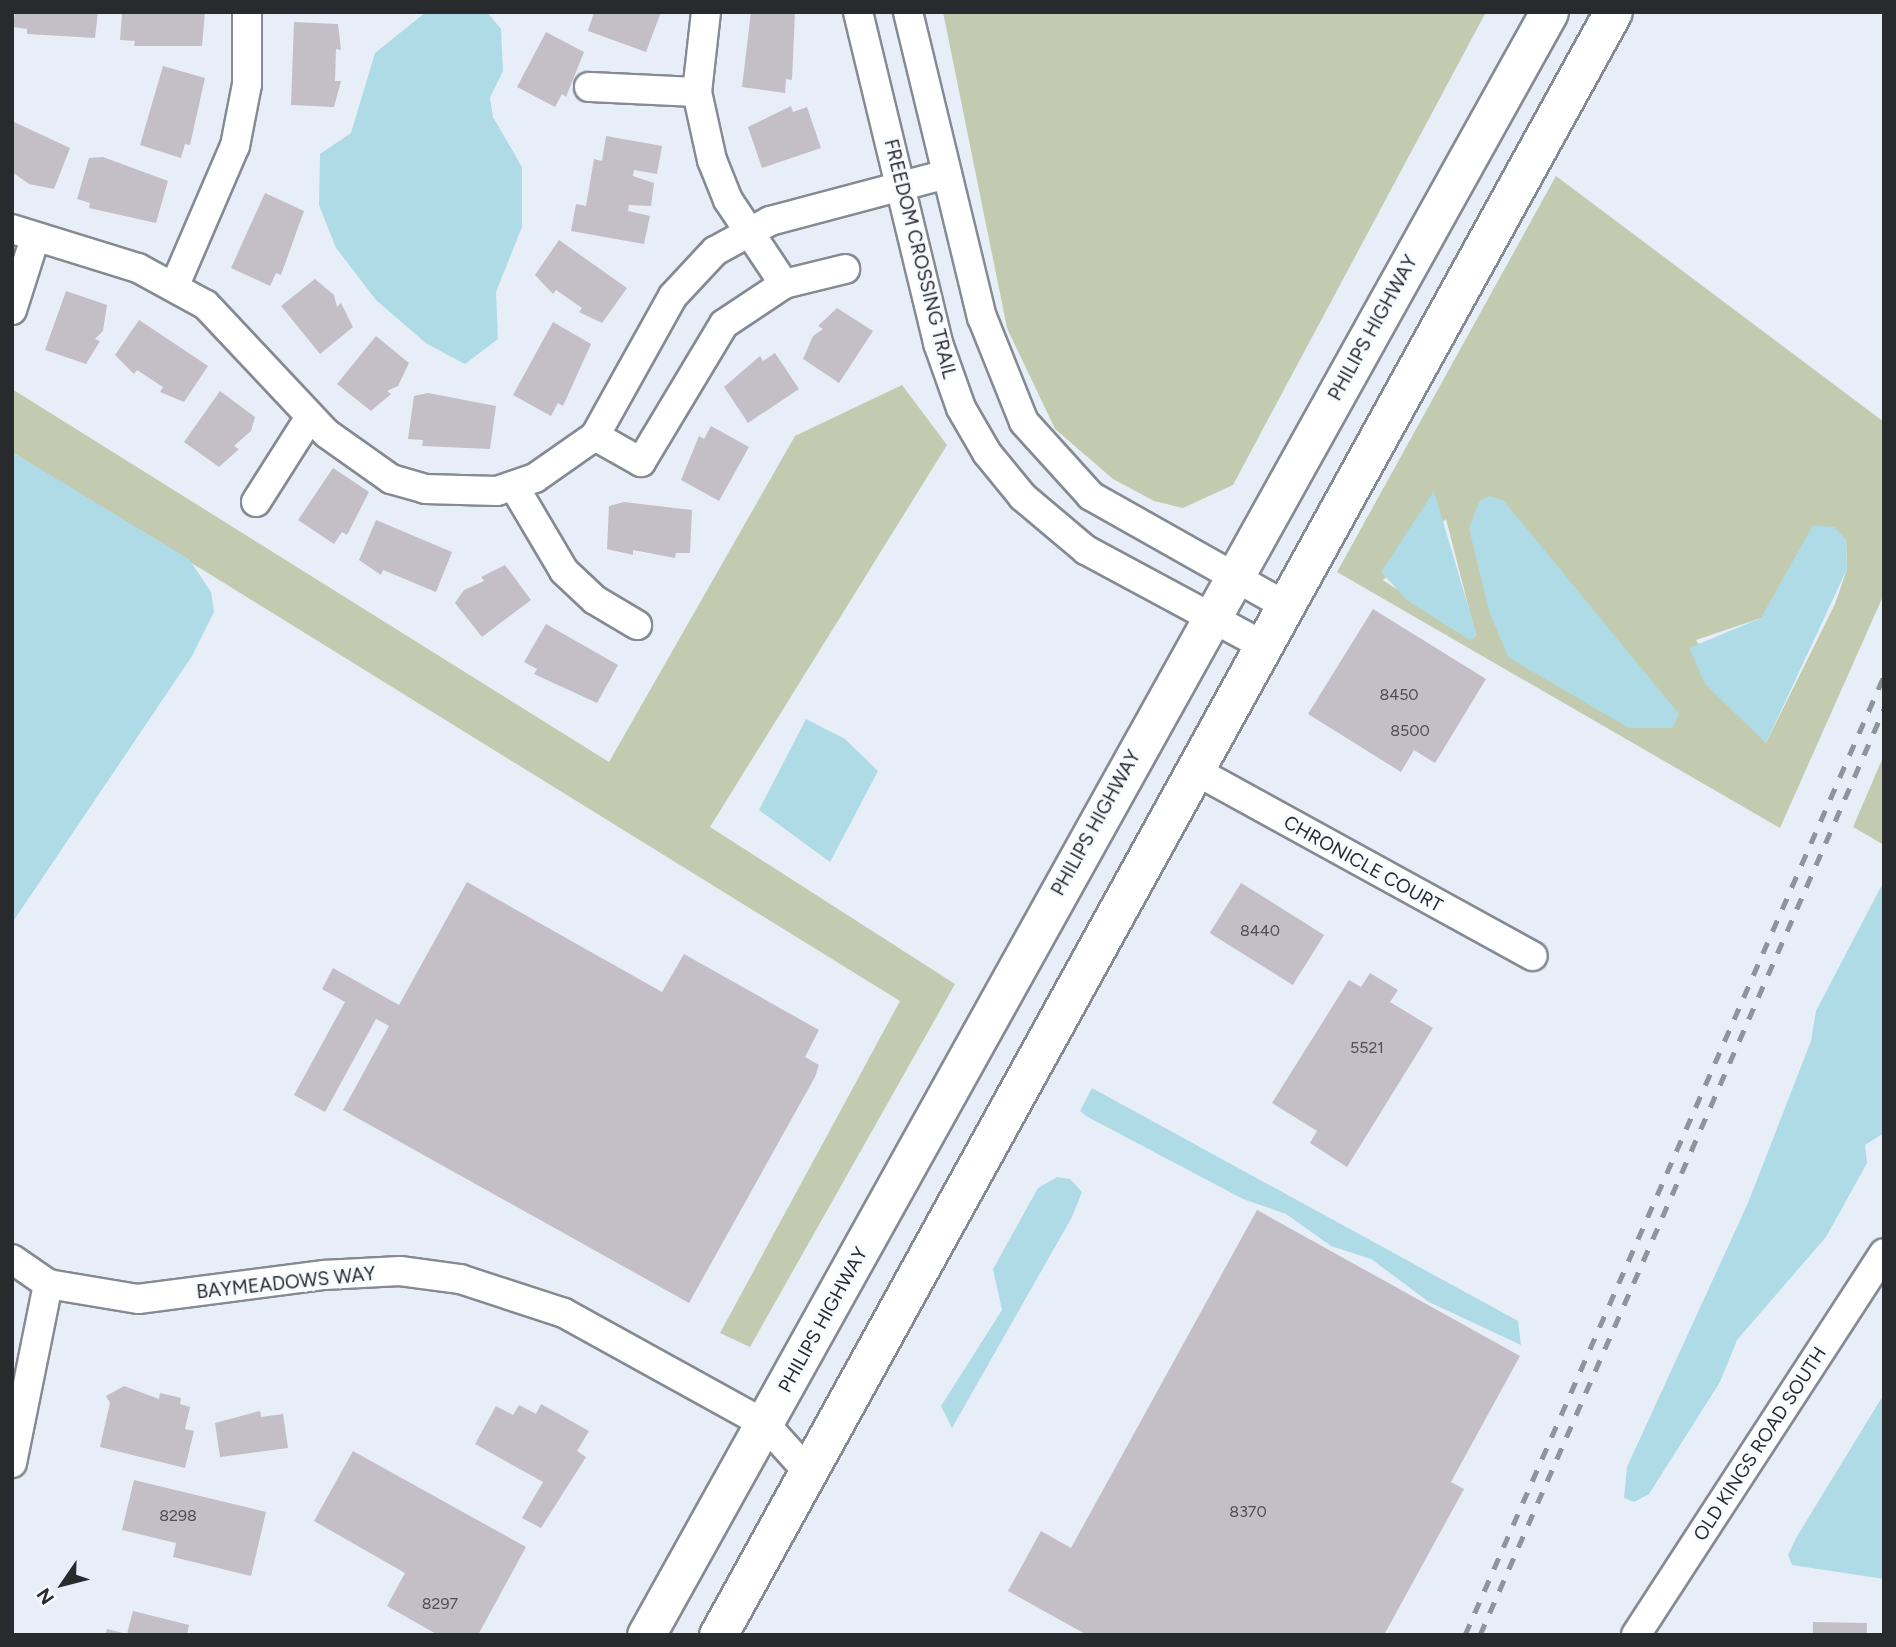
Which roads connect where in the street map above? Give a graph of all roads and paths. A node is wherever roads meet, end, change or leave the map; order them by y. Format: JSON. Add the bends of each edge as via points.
{"nodes":[{"id":1,"x":247,"y":12,"type":"edge"},
{"id":2,"x":706,"y":12,"type":"edge"},
{"id":3,"x":858,"y":12,"type":"edge"},
{"id":4,"x":908,"y":12,"type":"edge"},
{"id":5,"x":1613,"y":12,"type":"edge"},
{"id":6,"x":1544,"y":22,"type":"edge"},
{"id":7,"x":589,"y":87,"type":"dead end"},
{"id":8,"x":697,"y":92,"type":"junction"},
{"id":9,"x":947,"y":174,"type":"junction"},
{"id":10,"x":1516,"y":182,"type":"junction"},
{"id":11,"x":900,"y":186,"type":"junction"},
{"id":12,"x":750,"y":232,"type":"junction"},
{"id":13,"x":24,"y":234,"type":"edge"},
{"id":14,"x":845,"y":269,"type":"dead end"},
{"id":15,"x":784,"y":284,"type":"junction"},
{"id":16,"x":175,"y":285,"type":"junction"},
{"id":17,"x":12,"y":310,"type":"edge"},
{"id":18,"x":310,"y":417,"type":"junction"},
{"id":19,"x":595,"y":436,"type":"junction"},
{"id":20,"x":1046,"y":453,"type":"junction"},
{"id":21,"x":1009,"y":483,"type":"junction"},
{"id":22,"x":515,"y":488,"type":"junction"},
{"id":23,"x":256,"y":502,"type":"dead end"},
{"id":24,"x":1231,"y":579,"type":"junction"},
{"id":25,"x":1286,"y":606,"type":"junction"},
{"id":26,"x":1209,"y":618,"type":"junction"},
{"id":27,"x":637,"y":625,"type":"dead end"},
{"id":28,"x":1264,"y":646,"type":"junction"},
{"id":29,"x":1196,"y":771,"type":"junction"},
{"id":30,"x":1532,"y":956,"type":"dead end"},
{"id":31,"x":1884,"y":1253,"type":"edge"},
{"id":32,"x":12,"y":1259,"type":"edge"},
{"id":33,"x":48,"y":1284,"type":"junction"},
{"id":34,"x":765,"y":1423,"type":"junction"},
{"id":35,"x":12,"y":1463,"type":"edge"},
{"id":36,"x":808,"y":1472,"type":"junction"},
{"id":37,"x":646,"y":1635,"type":"edge"},
{"id":38,"x":718,"y":1635,"type":"edge"},
{"id":39,"x":1636,"y":1635,"type":"edge"}],
"edges":[{"from":1,"to":16,"type":"street","via":[[247,84],[236,146]]},
{"from":2,"to":8,"type":"street"},
{"from":3,"to":11,"type":"street","name":"FREEDOM CROSSING TRAIL"},
{"from":4,"to":9,"type":"street"},
{"from":5,"to":10,"type":"main road"},
{"from":6,"to":10,"type":"main road","via":[[1535,76],[1504,146]]},
{"from":6,"to":24,"type":"main road","name":"PHILIPS HIGHWAY"},
{"from":7,"to":8,"type":"street"},
{"from":8,"to":12,"type":"street","via":[[712,160]]},
{"from":9,"to":11,"type":"street"},
{"from":9,"to":20,"type":"street","via":[[995,363]]},
{"from":10,"to":25,"type":"main road"},
{"from":11,"to":12,"type":"street"},
{"from":11,"to":21,"type":"street","name":"FREEDOM CROSSING TRAIL","via":[[948,377],[973,430]]},
{"from":12,"to":15,"type":"street"},
{"from":12,"to":19,"type":"street","via":[[715,251],[673,296]]},
{"from":13,"to":16,"type":"street"},
{"from":13,"to":17,"type":"street"},
{"from":14,"to":15,"type":"street"},
{"from":15,"to":19,"type":"street","via":[[724,324],[641,462]]},
{"from":16,"to":18,"type":"street","via":[[243,338]]},
{"from":18,"to":22,"type":"street","via":[[391,479],[461,492]]},
{"from":18,"to":23,"type":"street"},
{"from":19,"to":22,"type":"street"},
{"from":20,"to":21,"type":"street"},
{"from":20,"to":24,"type":"street","via":[[1091,496]]},
{"from":21,"to":26,"type":"street","name":"FREEDOM CROSSING TRAIL","via":[[1086,550]]},
{"from":22,"to":27,"type":"street","via":[[564,571],[595,600]]},
{"from":24,"to":25,"type":"street"},
{"from":24,"to":26,"type":"main road","name":"PHILIPS HIGHWAY"},
{"from":25,"to":28,"type":"main road"},
{"from":26,"to":28,"type":"street","name":"FREEDOM CROSSING TRAIL"},
{"from":26,"to":34,"type":"main road","name":"PHILIPS HIGHWAY"},
{"from":28,"to":29,"type":"main road"},
{"from":29,"to":30,"type":"street","name":"CHRONICLE COURT"},
{"from":29,"to":36,"type":"main road"},
{"from":31,"to":39,"type":"street","name":"OLD KINGS ROAD SOUTH"},
{"from":32,"to":33,"type":"street","name":"BAYMEADOWS WAY"},
{"from":33,"to":34,"type":"street","name":"BAYMEADOWS WAY","via":[[138,1299],[324,1275],[400,1272],[460,1279],[564,1313]]},
{"from":33,"to":35,"type":"street"},
{"from":34,"to":36,"type":"street","name":"BAYMEADOWS WAY"},
{"from":34,"to":37,"type":"main road","name":"PHILIPS HIGHWAY"},
{"from":36,"to":38,"type":"main road"}]}
